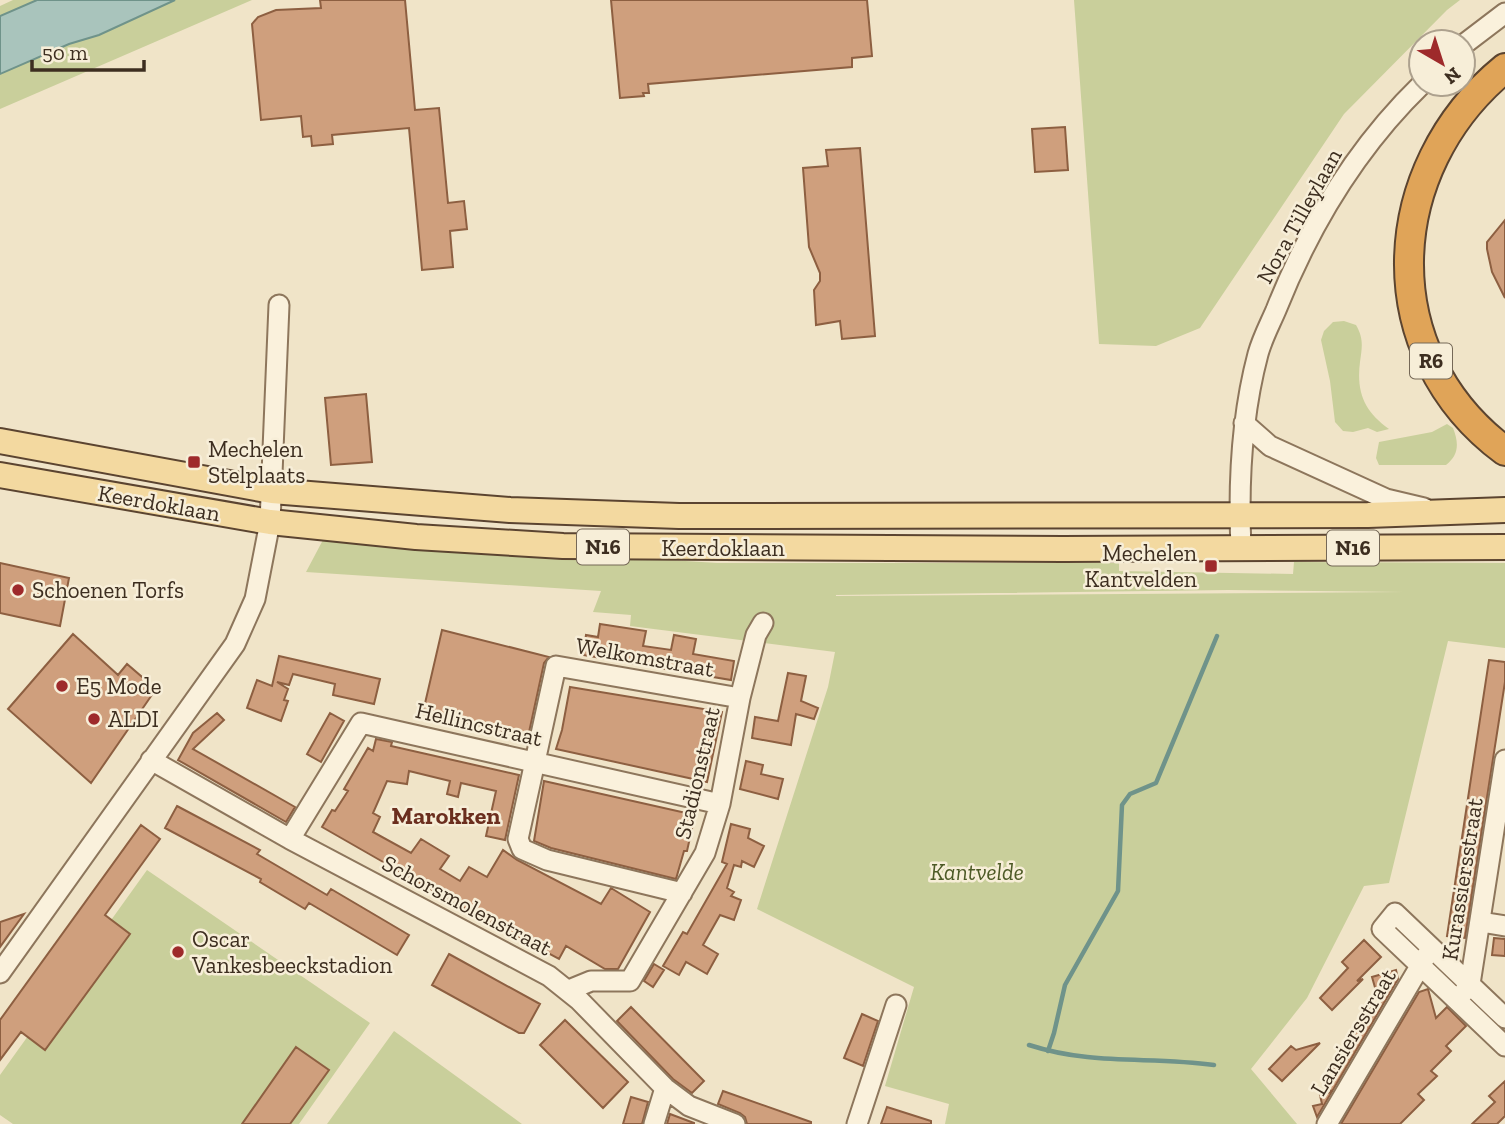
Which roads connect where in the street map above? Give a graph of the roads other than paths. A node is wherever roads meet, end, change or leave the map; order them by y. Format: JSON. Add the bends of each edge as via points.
{"nodes":[{"id":1,"x":1505,"y":13,"type":"edge"},
{"id":2,"x":1477,"y":34,"type":"edge"},
{"id":3,"x":1505,"y":68,"type":"edge"},
{"id":4,"x":1408,"y":98,"type":"edge"},
{"id":5,"x":279,"y":305,"type":"dead end"},
{"id":6,"x":1244,"y":423,"type":"junction"},
{"id":7,"x":0,"y":441,"type":"edge"},
{"id":8,"x":1505,"y":451,"type":"edge"},
{"id":9,"x":0,"y":475,"type":"edge"},
{"id":10,"x":272,"y":491,"type":"junction"},
{"id":11,"x":1505,"y":510,"type":"edge"},
{"id":12,"x":1439,"y":511,"type":"junction"},
{"id":13,"x":1240,"y":515,"type":"junction"},
{"id":14,"x":270,"y":522,"type":"junction"},
{"id":15,"x":1505,"y":547,"type":"edge"},
{"id":16,"x":1241,"y":548,"type":"junction"},
{"id":17,"x":762,"y":623,"type":"dead end"},
{"id":18,"x":740,"y":698,"type":"junction"},
{"id":19,"x":151,"y":760,"type":"junction"},
{"id":20,"x":1505,"y":760,"type":"edge"},
{"id":21,"x":536,"y":762,"type":"junction"},
{"id":22,"x":1503,"y":788,"type":"edge"},
{"id":23,"x":720,"y":804,"type":"junction"},
{"id":24,"x":290,"y":839,"type":"junction"},
{"id":25,"x":682,"y":893,"type":"junction"},
{"id":26,"x":1481,"y":922,"type":"junction"},
{"id":27,"x":1505,"y":926,"type":"edge"},
{"id":28,"x":1431,"y":946,"type":"junction"},
{"id":29,"x":1421,"y":966,"type":"junction"},
{"id":30,"x":0,"y":973,"type":"edge"},
{"id":31,"x":1470,"y":984,"type":"junction"},
{"id":32,"x":569,"y":990,"type":"junction"},
{"id":33,"x":1458,"y":1002,"type":"junction"},
{"id":34,"x":896,"y":1005,"type":"dead end"},
{"id":35,"x":1505,"y":1018,"type":"edge"},
{"id":36,"x":1505,"y":1046,"type":"edge"},
{"id":37,"x":665,"y":1088,"type":"junction"},
{"id":38,"x":654,"y":1124,"type":"edge"},
{"id":39,"x":735,"y":1124,"type":"edge"},
{"id":40,"x":857,"y":1124,"type":"edge"},
{"id":41,"x":1327,"y":1124,"type":"edge"}],
"edges":[{"from":1,"to":2,"type":"street"},
{"from":3,"to":8,"type":"highway","number":"R6","via":[[1464,110],[1433,155],[1411,225],[1408,268],[1416,321],[1436,373],[1464,412]]},
{"from":4,"to":6,"type":"street","name":"Nora Tilleylaan","via":[[1354,164],[1294,265],[1259,351]]},
{"from":5,"to":10,"type":"street"},
{"from":6,"to":12,"type":"street","via":[[1270,446],[1320,470],[1387,499]]},
{"from":6,"to":13,"type":"street","name":"Nora Tilleylaan"},
{"from":7,"to":10,"type":"main road","name":"Keerdoklaan","number":"N16"},
{"from":9,"to":14,"type":"main road","name":"Keerdoklaan","number":"N16"},
{"from":10,"to":13,"type":"main road","name":"Keerdoklaan","number":"N16","via":[[510,510],[679,516]]},
{"from":10,"to":14,"type":"street"},
{"from":11,"to":12,"type":"main road","number":"N16"},
{"from":12,"to":13,"type":"main road","number":"N16"},
{"from":13,"to":16,"type":"street","name":"Nora Tilleylaan"},
{"from":14,"to":16,"type":"main road","name":"Keerdoklaan","number":"N16","via":[[416,537],[576,546]]},
{"from":14,"to":19,"type":"street","via":[[255,600],[235,644]]},
{"from":15,"to":16,"type":"main road","number":"N16"},
{"from":17,"to":18,"type":"street","name":"Stadionstraat"},
{"from":18,"to":21,"type":"street","name":"Welkomstraat","via":[[556,666]]},
{"from":18,"to":23,"type":"street","name":"Stadionstraat"},
{"from":19,"to":24,"type":"street","name":"Schorsmolenstraat"},
{"from":19,"to":30,"type":"street"},
{"from":20,"to":22,"type":"street","name":"Kurassiersstraat"},
{"from":21,"to":23,"type":"street","name":"Hellincstraat"},
{"from":21,"to":24,"type":"street","name":"Hellincstraat","via":[[361,723]]},
{"from":21,"to":25,"type":"street","via":[[517,839],[522,849],[547,860]]},
{"from":22,"to":26,"type":"street","name":"Kurassiersstraat"},
{"from":23,"to":25,"type":"street","name":"Stadionstraat","via":[[705,853]]},
{"from":24,"to":32,"type":"street","name":"Schorsmolenstraat"},
{"from":25,"to":32,"type":"street","name":"Stadionstraat","via":[[630,981],[591,981]]},
{"from":26,"to":27,"type":"street"},
{"from":26,"to":31,"type":"street","name":"Kurassiersstraat"},
{"from":28,"to":29,"type":"street","name":"Lansiersstraat"},
{"from":28,"to":29,"type":"street","name":"Lansiersstraat","via":[[1395,913],[1382,929]]},
{"from":28,"to":31,"type":"street","name":"Lansiersstraat"},
{"from":29,"to":33,"type":"street","name":"Lansiersstraat"},
{"from":29,"to":41,"type":"street","name":"Lansiersstraat"},
{"from":31,"to":33,"type":"street","name":"Kurassiersstraat"},
{"from":31,"to":35,"type":"street","name":"Lansiersstraat"},
{"from":32,"to":37,"type":"street","name":"Schorsmolenstraat"},
{"from":33,"to":36,"type":"street","name":"Lansiersstraat"},
{"from":34,"to":40,"type":"street"},
{"from":37,"to":38,"type":"street"},
{"from":37,"to":39,"type":"street","name":"Schorsmolenstraat","via":[[689,1106]]}]}
